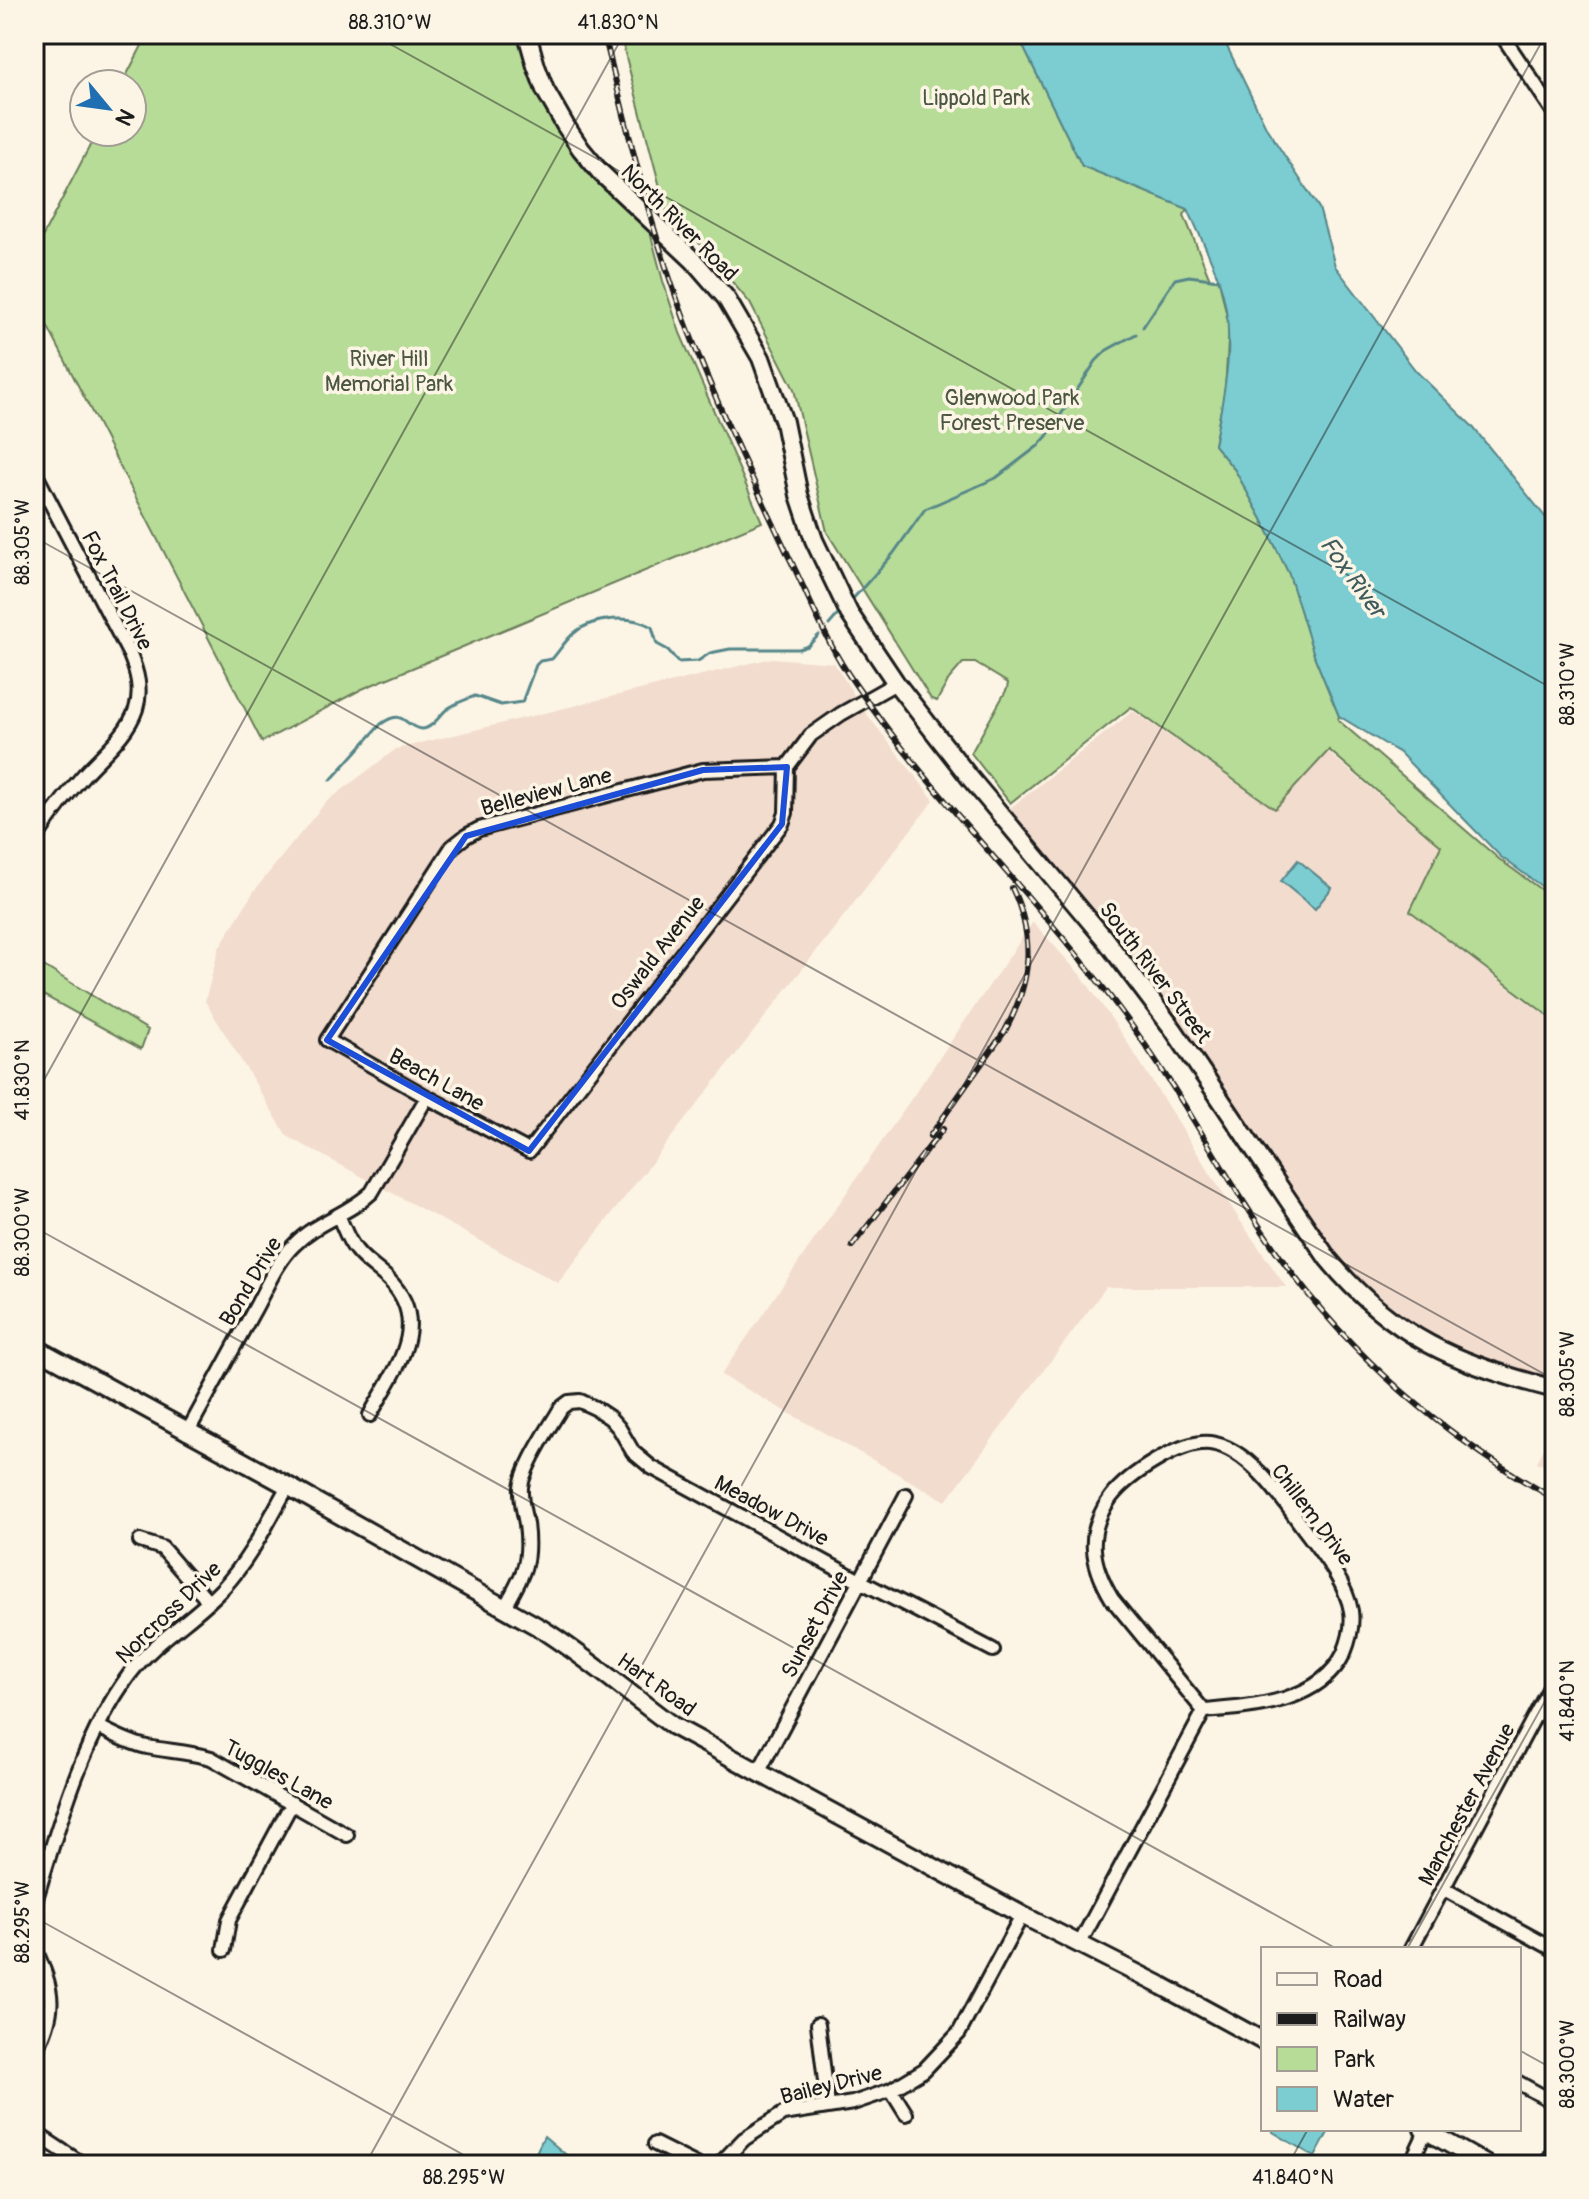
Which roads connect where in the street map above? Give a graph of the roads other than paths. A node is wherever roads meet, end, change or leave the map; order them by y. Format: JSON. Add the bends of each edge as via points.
{"nodes":[{"id":1,"x":527,"y":34,"type":"edge"},
{"id":2,"x":1501,"y":34,"type":"edge"},
{"id":3,"x":1555,"y":114,"type":"edge"},
{"id":4,"x":34,"y":471,"type":"edge"},
{"id":5,"x":799,"y":495,"type":"joint"},
{"id":6,"x":896,"y":683,"type":"junction"},
{"id":7,"x":787,"y":767,"type":"junction"},
{"id":8,"x":34,"y":807,"type":"edge"},
{"id":9,"x":48,"y":817,"type":"junction"},
{"id":10,"x":34,"y":842,"type":"edge"},
{"id":11,"x":327,"y":1040,"type":"joint"},
{"id":12,"x":427,"y":1097,"type":"junction"},
{"id":13,"x":529,"y":1151,"type":"joint"},
{"id":14,"x":339,"y":1217,"type":"junction"},
{"id":15,"x":34,"y":1347,"type":"edge"},
{"id":16,"x":1555,"y":1389,"type":"edge"},
{"id":17,"x":370,"y":1415,"type":"dead end"},
{"id":18,"x":187,"y":1433,"type":"junction"},
{"id":19,"x":288,"y":1486,"type":"junction"},
{"id":20,"x":906,"y":1495,"type":"dead end"},
{"id":21,"x":140,"y":1541,"type":"dead end"},
{"id":22,"x":860,"y":1581,"type":"junction"},
{"id":23,"x":209,"y":1602,"type":"junction"},
{"id":24,"x":505,"y":1607,"type":"junction"},
{"id":25,"x":993,"y":1650,"type":"dead end"},
{"id":26,"x":1555,"y":1678,"type":"edge"},
{"id":27,"x":1204,"y":1711,"type":"junction"},
{"id":28,"x":99,"y":1727,"type":"junction"},
{"id":29,"x":758,"y":1773,"type":"junction"},
{"id":30,"x":292,"y":1803,"type":"junction"},
{"id":31,"x":347,"y":1835,"type":"dead end"},
{"id":32,"x":1444,"y":1889,"type":"junction"},
{"id":33,"x":34,"y":1905,"type":"edge"},
{"id":34,"x":1022,"y":1915,"type":"junction"},
{"id":35,"x":1079,"y":1945,"type":"junction"},
{"id":36,"x":34,"y":1947,"type":"edge"},
{"id":37,"x":1412,"y":1947,"type":"edge"},
{"id":38,"x":224,"y":1950,"type":"dead end"},
{"id":39,"x":1555,"y":1950,"type":"edge"},
{"id":40,"x":818,"y":2024,"type":"dead end"},
{"id":41,"x":1261,"y":2040,"type":"edge"},
{"id":42,"x":34,"y":2055,"type":"edge"},
{"id":43,"x":1521,"y":2084,"type":"edge"},
{"id":44,"x":891,"y":2090,"type":"junction"},
{"id":45,"x":1555,"y":2103,"type":"edge"},
{"id":46,"x":828,"y":2106,"type":"junction"},
{"id":47,"x":906,"y":2114,"type":"dead end"},
{"id":48,"x":1425,"y":2131,"type":"edge"},
{"id":49,"x":1427,"y":2131,"type":"edge"},
{"id":50,"x":34,"y":2132,"type":"edge"},
{"id":51,"x":655,"y":2144,"type":"dead end"},
{"id":52,"x":1555,"y":2148,"type":"edge"},
{"id":53,"x":84,"y":2165,"type":"edge"},
{"id":54,"x":697,"y":2165,"type":"edge"},
{"id":55,"x":719,"y":2165,"type":"edge"},
{"id":56,"x":1410,"y":2165,"type":"edge"},
{"id":57,"x":1487,"y":2165,"type":"edge"},
{"id":58,"x":1546,"y":2165,"type":"edge"}],
"edges":[{"from":1,"to":5,"type":"main road","name":"North River Road","via":[[545,90],[581,149],[726,298],[761,358],[784,422]]},
{"from":2,"to":3,"type":"street"},
{"from":4,"to":9,"type":"street","name":"Fox Trail Drive","via":[[130,655],[139,691],[124,731]]},
{"from":5,"to":6,"type":"main road","name":"South River Street","via":[[849,613]]},
{"from":6,"to":7,"type":"street","via":[[811,735]]},
{"from":6,"to":16,"type":"main road","name":"South River Street","via":[[1133,975],[1346,1282],[1391,1321],[1433,1347]]},
{"from":7,"to":11,"type":"street","name":"Belleview Lane","via":[[703,770],[466,836],[452,847]]},
{"from":7,"to":13,"type":"street","name":"Oswald Avenue","via":[[782,824]]},
{"from":8,"to":9,"type":"street"},
{"from":9,"to":10,"type":"street","name":"Fox Trail Drive"},
{"from":11,"to":12,"type":"street","name":"Beach Lane"},
{"from":12,"to":13,"type":"street","name":"Beach Lane"},
{"from":12,"to":14,"type":"street","name":"Bond Drive","via":[[372,1192]]},
{"from":14,"to":17,"type":"street","via":[[355,1250],[401,1292],[408,1313],[405,1350]]},
{"from":14,"to":18,"type":"street","name":"Bond Drive","via":[[305,1234],[283,1258]]},
{"from":15,"to":18,"type":"main road","name":"Hart Road"},
{"from":18,"to":19,"type":"main road","name":"Hart Road"},
{"from":19,"to":23,"type":"street","name":"Norcross Drive","via":[[241,1568]]},
{"from":19,"to":24,"type":"main road","name":"Hart Road"},
{"from":20,"to":22,"type":"street","name":"Sunset Drive"},
{"from":21,"to":23,"type":"street","via":[[162,1548]]},
{"from":22,"to":24,"type":"street","name":"Meadow Drive","via":[[641,1460],[610,1418],[580,1401],[561,1408],[523,1479],[528,1559]]},
{"from":22,"to":25,"type":"street","name":"Meadow Drive"},
{"from":22,"to":29,"type":"street","name":"Sunset Drive"},
{"from":23,"to":28,"type":"street","name":"Norcross Drive","via":[[147,1654]]},
{"from":24,"to":29,"type":"main road","name":"Hart Road","via":[[572,1648],[673,1726]]},
{"from":26,"to":32,"type":"street","name":"Manchester Avenue"},
{"from":27,"to":27,"type":"street","name":"Chillem Drive","via":[[1112,1599],[1093,1559],[1100,1516],[1123,1484],[1171,1454],[1210,1443],[1241,1457],[1271,1486],[1334,1573],[1351,1612],[1341,1659],[1310,1689],[1288,1698]]},
{"from":27,"to":35,"type":"street"},
{"from":28,"to":30,"type":"street","name":"Tuggles Lane","via":[[130,1742],[211,1758]]},
{"from":28,"to":33,"type":"street","name":"Norcross Drive","via":[[65,1807]]},
{"from":29,"to":34,"type":"main road","name":"Hart Road"},
{"from":30,"to":31,"type":"street","name":"Tuggles Lane"},
{"from":30,"to":38,"type":"street","via":[[229,1920]]},
{"from":32,"to":37,"type":"street","name":"Manchester Avenue"},
{"from":32,"to":39,"type":"street"},
{"from":34,"to":35,"type":"main road","name":"Hart Road"},
{"from":34,"to":44,"type":"street","name":"Bailey Drive","via":[[959,2033],[924,2070]]},
{"from":35,"to":41,"type":"main road","name":"Hart Road"},
{"from":36,"to":42,"type":"street","via":[[48,1977],[51,2007]]},
{"from":40,"to":46,"type":"street"},
{"from":43,"to":45,"type":"street"},
{"from":44,"to":46,"type":"street","name":"Bailey Drive"},
{"from":44,"to":47,"type":"street"},
{"from":46,"to":55,"type":"street","name":"Bailey Drive","via":[[783,2114],[744,2139]]},
{"from":48,"to":56,"type":"street"},
{"from":49,"to":57,"type":"main road"},
{"from":50,"to":53,"type":"street"},
{"from":51,"to":54,"type":"street"},
{"from":52,"to":58,"type":"street"}]}
